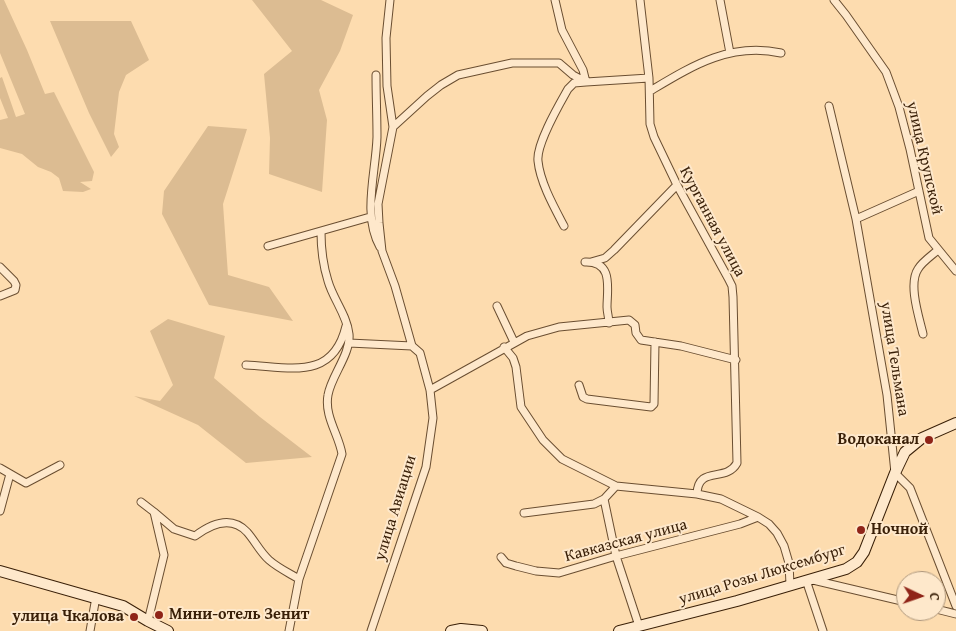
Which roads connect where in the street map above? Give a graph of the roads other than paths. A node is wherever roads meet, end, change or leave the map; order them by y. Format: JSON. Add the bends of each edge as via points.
{"nodes":[{"id":1,"x":390,"y":0,"type":"edge"},
{"id":2,"x":555,"y":0,"type":"edge"},
{"id":3,"x":640,"y":0,"type":"edge"},
{"id":4,"x":720,"y":0,"type":"edge"},
{"id":5,"x":834,"y":0,"type":"edge"},
{"id":6,"x":730,"y":52,"type":"junction"},
{"id":7,"x":781,"y":53,"type":"dead end"},
{"id":8,"x":376,"y":75,"type":"dead end"},
{"id":9,"x":649,"y":78,"type":"junction"},
{"id":10,"x":586,"y":82,"type":"junction"},
{"id":11,"x":650,"y":91,"type":"junction"},
{"id":12,"x":829,"y":106,"type":"dead end"},
{"id":13,"x":393,"y":127,"type":"junction"},
{"id":14,"x":677,"y":184,"type":"junction"},
{"id":15,"x":919,"y":191,"type":"junction"},
{"id":16,"x":370,"y":217,"type":"junction"},
{"id":17,"x":856,"y":218,"type":"junction"},
{"id":18,"x":564,"y":226,"type":"dead end"},
{"id":19,"x":321,"y":232,"type":"junction"},
{"id":20,"x":268,"y":246,"type":"dead end"},
{"id":21,"x":382,"y":250,"type":"junction"},
{"id":22,"x":938,"y":250,"type":"junction"},
{"id":23,"x":0,"y":267,"type":"edge"},
{"id":24,"x":956,"y":270,"type":"edge"},
{"id":25,"x":0,"y":296,"type":"edge"},
{"id":26,"x":497,"y":306,"type":"dead end"},
{"id":27,"x":346,"y":323,"type":"junction"},
{"id":28,"x":609,"y":323,"type":"junction"},
{"id":29,"x":922,"y":334,"type":"dead end"},
{"id":30,"x":514,"y":342,"type":"junction"},
{"id":31,"x":655,"y":342,"type":"junction"},
{"id":32,"x":349,"y":343,"type":"junction"},
{"id":33,"x":412,"y":346,"type":"junction"},
{"id":34,"x":504,"y":347,"type":"junction"},
{"id":35,"x":736,"y":360,"type":"junction"},
{"id":36,"x":246,"y":365,"type":"dead end"},
{"id":37,"x":579,"y":386,"type":"dead end"},
{"id":38,"x":430,"y":390,"type":"junction"},
{"id":39,"x":956,"y":423,"type":"edge"},
{"id":40,"x":60,"y":465,"type":"dead end"},
{"id":41,"x":0,"y":468,"type":"edge"},
{"id":42,"x":895,"y":473,"type":"junction"},
{"id":43,"x":10,"y":474,"type":"junction"},
{"id":44,"x":616,"y":486,"type":"junction"},
{"id":45,"x":697,"y":494,"type":"junction"},
{"id":46,"x":604,"y":499,"type":"junction"},
{"id":47,"x":140,"y":502,"type":"dead end"},
{"id":48,"x":0,"y":510,"type":"edge"},
{"id":49,"x":154,"y":512,"type":"junction"},
{"id":50,"x":524,"y":513,"type":"dead end"},
{"id":51,"x":758,"y":516,"type":"junction"},
{"id":52,"x":616,"y":556,"type":"junction"},
{"id":53,"x":501,"y":558,"type":"dead end"},
{"id":54,"x":0,"y":571,"type":"edge"},
{"id":55,"x":299,"y":578,"type":"junction"},
{"id":56,"x":808,"y":579,"type":"junction"},
{"id":57,"x":790,"y":585,"type":"junction"},
{"id":58,"x":96,"y":597,"type":"junction"},
{"id":59,"x":896,"y":600,"type":"edge"},
{"id":60,"x":956,"y":606,"type":"edge"},
{"id":61,"x":148,"y":621,"type":"junction"},
{"id":62,"x":639,"y":626,"type":"junction"},
{"id":63,"x":90,"y":631,"type":"edge"},
{"id":64,"x":168,"y":631,"type":"edge"},
{"id":65,"x":289,"y":631,"type":"edge"},
{"id":66,"x":371,"y":631,"type":"edge"},
{"id":67,"x":451,"y":631,"type":"edge"},
{"id":68,"x":482,"y":631,"type":"edge"},
{"id":69,"x":620,"y":631,"type":"edge"},
{"id":70,"x":823,"y":631,"type":"edge"}],
"edges":[{"from":1,"to":13,"type":"street","name":"улица Авиации","via":[[386,38],[387,86]]},
{"from":2,"to":10,"type":"street","via":[[562,30]]},
{"from":3,"to":9,"type":"street","name":"Курганная улица"},
{"from":4,"to":6,"type":"street"},
{"from":5,"to":15,"type":"street","name":"улица Крупской","via":[[886,72],[900,106]]},
{"from":6,"to":7,"type":"street","via":[[767,50]]},
{"from":6,"to":11,"type":"street","via":[[695,65]]},
{"from":8,"to":16,"type":"street","name":"улица Авиации","via":[[377,137]]},
{"from":9,"to":10,"type":"street"},
{"from":9,"to":11,"type":"street","name":"Курганная улица"},
{"from":10,"to":13,"type":"street","via":[[559,63],[504,64],[458,75],[427,96]]},
{"from":10,"to":18,"type":"street","via":[[574,83],[568,89],[543,139],[538,160],[548,195]]},
{"from":11,"to":14,"type":"street","name":"Курганная улица","via":[[650,124]]},
{"from":12,"to":17,"type":"street","name":"улица Тельмана"},
{"from":13,"to":21,"type":"street","name":"улица Авиации","via":[[378,204]]},
{"from":14,"to":28,"type":"street","via":[[605,258],[588,262],[597,264],[606,276]]},
{"from":14,"to":35,"type":"street","name":"Курганная улица","via":[[732,286]]},
{"from":15,"to":17,"type":"street"},
{"from":15,"to":22,"type":"street","name":"улица Крупской","via":[[929,238]]},
{"from":16,"to":19,"type":"street"},
{"from":16,"to":21,"type":"street","name":"улица Авиации"},
{"from":17,"to":42,"type":"street","name":"улица Тельмана","via":[[887,395]]},
{"from":19,"to":20,"type":"street"},
{"from":19,"to":27,"type":"street","via":[[328,281]]},
{"from":21,"to":33,"type":"street","name":"улица Авиации"},
{"from":22,"to":24,"type":"street","name":"улица Крупской"},
{"from":22,"to":29,"type":"street","via":[[918,267],[914,277]]},
{"from":23,"to":25,"type":"street","via":[[16,285],[15,290]]},
{"from":26,"to":30,"type":"street"},
{"from":27,"to":32,"type":"street"},
{"from":27,"to":36,"type":"street","via":[[341,344],[333,355],[313,367]]},
{"from":28,"to":30,"type":"street","via":[[541,330]]},
{"from":28,"to":31,"type":"street","via":[[629,320],[635,325],[641,340]]},
{"from":30,"to":34,"type":"street"},
{"from":31,"to":35,"type":"street"},
{"from":31,"to":37,"type":"street","via":[[654,404],[651,407],[587,399]]},
{"from":32,"to":33,"type":"street"},
{"from":32,"to":55,"type":"street","via":[[327,404],[342,454]]},
{"from":33,"to":38,"type":"street","name":"улица Авиации","via":[[420,353]]},
{"from":34,"to":38,"type":"street"},
{"from":34,"to":44,"type":"street","via":[[516,367],[521,407],[543,440],[562,459]]},
{"from":35,"to":45,"type":"street","name":"Курганная улица","via":[[737,463],[729,472],[700,480]]},
{"from":38,"to":66,"type":"street","name":"улица Авиации","via":[[433,418],[426,467]]},
{"from":39,"to":42,"type":"street","name":"улица Розы Люксембург","via":[[912,445]]},
{"from":40,"to":43,"type":"street","via":[[26,483]]},
{"from":41,"to":43,"type":"street"},
{"from":42,"to":56,"type":"street","name":"улица Розы Люксембург","via":[[864,552],[857,562],[846,569]]},
{"from":42,"to":60,"type":"street","via":[[910,488]]},
{"from":43,"to":48,"type":"street"},
{"from":44,"to":45,"type":"street"},
{"from":44,"to":46,"type":"street"},
{"from":45,"to":51,"type":"street","via":[[721,499]]},
{"from":46,"to":50,"type":"street","via":[[594,504]]},
{"from":46,"to":52,"type":"street"},
{"from":47,"to":49,"type":"street"},
{"from":49,"to":55,"type":"street","via":[[174,529],[195,536],[216,523],[238,524],[268,559]]},
{"from":49,"to":61,"type":"street","via":[[164,555]]},
{"from":51,"to":52,"type":"street","name":"Кавказская улица"},
{"from":51,"to":57,"type":"street","via":[[777,532],[784,546]]},
{"from":52,"to":53,"type":"street","name":"Кавказская улица","via":[[559,573],[516,566]]},
{"from":52,"to":62,"type":"street"},
{"from":54,"to":58,"type":"street"},
{"from":55,"to":65,"type":"street"},
{"from":56,"to":57,"type":"street","name":"улица Розы Люксембург"},
{"from":56,"to":59,"type":"street"},
{"from":56,"to":70,"type":"street"},
{"from":57,"to":62,"type":"street","name":"улица Розы Люксембург"},
{"from":58,"to":61,"type":"street","via":[[123,606]]},
{"from":58,"to":63,"type":"street"},
{"from":61,"to":64,"type":"street"},
{"from":62,"to":69,"type":"street","name":"улица Розы Люксембург"},
{"from":67,"to":68,"type":"street"}]}
